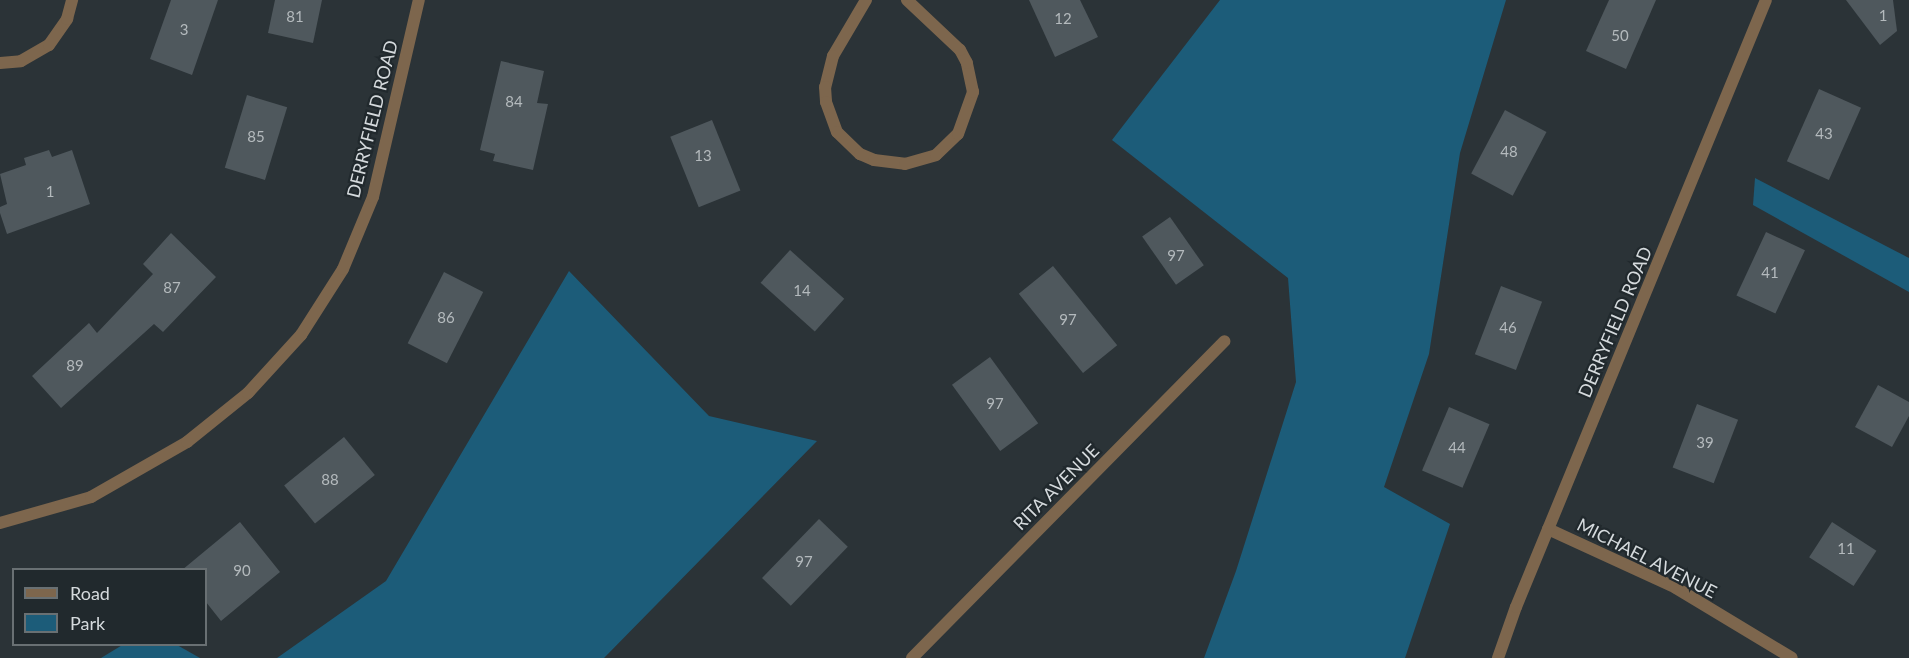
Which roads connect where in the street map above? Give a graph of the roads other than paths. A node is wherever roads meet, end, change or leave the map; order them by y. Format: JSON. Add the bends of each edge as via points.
{"nodes":[{"id":1,"x":72,"y":0,"type":"edge"},
{"id":2,"x":419,"y":0,"type":"edge"},
{"id":3,"x":866,"y":0,"type":"edge"},
{"id":4,"x":907,"y":0,"type":"edge"},
{"id":5,"x":1766,"y":0,"type":"edge"},
{"id":6,"x":0,"y":63,"type":"edge"},
{"id":7,"x":1225,"y":340,"type":"dead end"},
{"id":8,"x":0,"y":523,"type":"edge"},
{"id":9,"x":1548,"y":529,"type":"junction"},
{"id":10,"x":912,"y":658,"type":"edge"},
{"id":11,"x":1498,"y":658,"type":"edge"},
{"id":12,"x":1792,"y":658,"type":"edge"}],
"edges":[{"from":1,"to":6,"type":"street","via":[[67,19],[49,45],[21,61]]},
{"from":2,"to":8,"type":"street","name":"DERRYFIELD ROAD","via":[[373,196],[343,269],[301,335],[248,393],[187,442],[91,497]]},
{"from":3,"to":4,"type":"street","via":[[833,56],[825,87],[826,102],[837,132],[860,154],[905,164],[936,154],[958,134],[972,92],[967,63],[960,50]]},
{"from":5,"to":9,"type":"street","name":"DERRYFIELD ROAD"},
{"from":7,"to":10,"type":"street","name":"RITA AVENUE"},
{"from":9,"to":11,"type":"street","name":"DERRYFIELD ROAD"},
{"from":9,"to":12,"type":"street","name":"MICHAEL AVENUE","via":[[1676,588]]}]}
